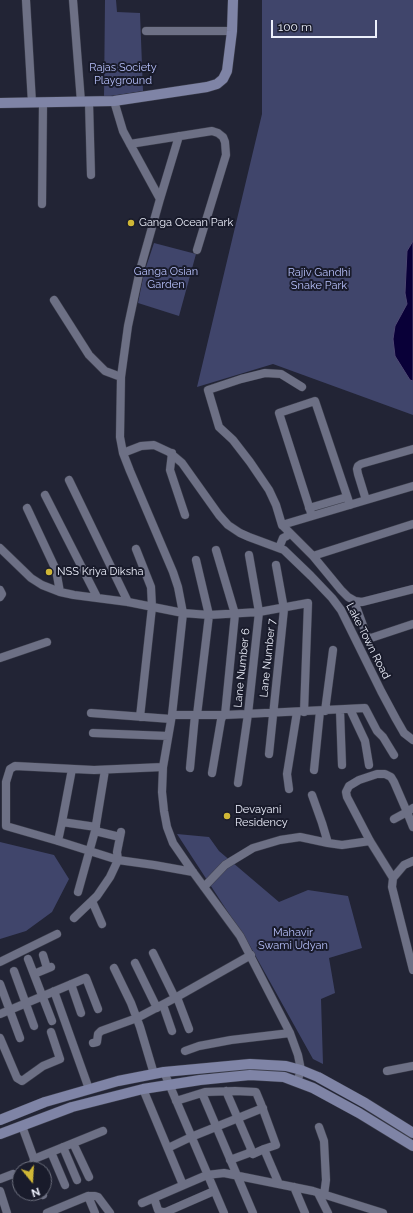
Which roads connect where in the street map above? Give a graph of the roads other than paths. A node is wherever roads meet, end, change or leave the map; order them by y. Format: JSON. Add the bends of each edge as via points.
{"nodes":[{"id":1,"x":26,"y":0,"type":"edge"},
{"id":2,"x":73,"y":0,"type":"edge"},
{"id":3,"x":233,"y":0,"type":"edge"},
{"id":4,"x":232,"y":31,"type":"junction"},
{"id":5,"x":146,"y":32,"type":"dead end"},
{"id":6,"x":85,"y":102,"type":"junction"},
{"id":7,"x":114,"y":102,"type":"junction"},
{"id":8,"x":0,"y":103,"type":"edge"},
{"id":9,"x":32,"y":103,"type":"junction"},
{"id":10,"x":43,"y":103,"type":"junction"},
{"id":11,"x":179,"y":136,"type":"junction"},
{"id":12,"x":130,"y":144,"type":"junction"},
{"id":13,"x":91,"y":175,"type":"dead end"},
{"id":14,"x":160,"y":199,"type":"junction"},
{"id":15,"x":42,"y":204,"type":"dead end"},
{"id":16,"x":197,"y":250,"type":"dead end"},
{"id":17,"x":54,"y":300,"type":"dead end"},
{"id":18,"x":121,"y":377,"type":"junction"},
{"id":19,"x":302,"y":387,"type":"dead end"},
{"id":20,"x":413,"y":449,"type":"edge"},
{"id":21,"x":123,"y":453,"type":"junction"},
{"id":22,"x":172,"y":453,"type":"junction"},
{"id":23,"x":69,"y":480,"type":"dead end"},
{"id":24,"x":413,"y":486,"type":"edge"},
{"id":25,"x":45,"y":495,"type":"dead end"},
{"id":26,"x":347,"y":497,"type":"junction"},
{"id":27,"x":366,"y":500,"type":"junction"},
{"id":28,"x":350,"y":505,"type":"junction"},
{"id":29,"x":27,"y":508,"type":"dead end"},
{"id":30,"x":309,"y":508,"type":"junction"},
{"id":31,"x":185,"y":516,"type":"dead end"},
{"id":32,"x":312,"y":516,"type":"junction"},
{"id":33,"x":413,"y":524,"type":"edge"},
{"id":34,"x":282,"y":525,"type":"junction"},
{"id":35,"x":288,"y":534,"type":"junction"},
{"id":36,"x":0,"y":548,"type":"edge"},
{"id":37,"x":136,"y":549,"type":"dead end"},
{"id":38,"x":281,"y":549,"type":"junction"},
{"id":39,"x":216,"y":550,"type":"dead end"},
{"id":40,"x":249,"y":555,"type":"dead end"},
{"id":41,"x":313,"y":556,"type":"junction"},
{"id":42,"x":196,"y":560,"type":"dead end"},
{"id":43,"x":276,"y":565,"type":"dead end"},
{"id":44,"x":413,"y":589,"type":"edge"},
{"id":45,"x":0,"y":590,"type":"edge"},
{"id":46,"x":60,"y":592,"type":"junction"},
{"id":47,"x":0,"y":597,"type":"edge"},
{"id":48,"x":97,"y":598,"type":"junction"},
{"id":49,"x":354,"y":601,"type":"junction"},
{"id":50,"x":128,"y":602,"type":"junction"},
{"id":51,"x":152,"y":607,"type":"junction"},
{"id":52,"x":284,"y":608,"type":"junction"},
{"id":53,"x":259,"y":612,"type":"junction"},
{"id":54,"x":183,"y":613,"type":"junction"},
{"id":55,"x":235,"y":614,"type":"junction"},
{"id":56,"x":209,"y":615,"type":"junction"},
{"id":57,"x":413,"y":624,"type":"edge"},
{"id":58,"x":47,"y":642,"type":"dead end"},
{"id":59,"x":333,"y":650,"type":"dead end"},
{"id":60,"x":0,"y":658,"type":"edge"},
{"id":61,"x":350,"y":709,"type":"junction"},
{"id":62,"x":340,"y":710,"type":"junction"},
{"id":63,"x":323,"y":711,"type":"junction"},
{"id":64,"x":301,"y":712,"type":"junction"},
{"id":65,"x":91,"y":713,"type":"dead end"},
{"id":66,"x":273,"y":713,"type":"junction"},
{"id":67,"x":248,"y":714,"type":"junction"},
{"id":68,"x":196,"y":715,"type":"junction"},
{"id":69,"x":224,"y":715,"type":"junction"},
{"id":70,"x":140,"y":717,"type":"junction"},
{"id":71,"x":171,"y":717,"type":"junction"},
{"id":72,"x":93,"y":732,"type":"dead end"},
{"id":73,"x":168,"y":736,"type":"junction"},
{"id":74,"x":413,"y":740,"type":"edge"},
{"id":75,"x":269,"y":754,"type":"dead end"},
{"id":76,"x":394,"y":755,"type":"dead end"},
{"id":77,"x":342,"y":765,"type":"dead end"},
{"id":78,"x":369,"y":765,"type":"dead end"},
{"id":79,"x":163,"y":767,"type":"junction"},
{"id":80,"x":190,"y":768,"type":"dead end"},
{"id":81,"x":72,"y":769,"type":"junction"},
{"id":82,"x":105,"y":770,"type":"junction"},
{"id":83,"x":314,"y":770,"type":"dead end"},
{"id":84,"x":212,"y":773,"type":"dead end"},
{"id":85,"x":238,"y":782,"type":"dead end"},
{"id":86,"x":289,"y":789,"type":"dead end"},
{"id":87,"x":312,"y":795,"type":"dead end"},
{"id":88,"x":410,"y":810,"type":"edge"},
{"id":89,"x":394,"y":819,"type":"dead end"},
{"id":90,"x":62,"y":822,"type":"junction"},
{"id":91,"x":413,"y":827,"type":"edge"},
{"id":92,"x":95,"y":829,"type":"junction"},
{"id":93,"x":58,"y":841,"type":"junction"},
{"id":94,"x":370,"y":841,"type":"junction"},
{"id":95,"x":328,"y":843,"type":"junction"},
{"id":96,"x":90,"y":851,"type":"junction"},
{"id":97,"x":118,"y":860,"type":"junction"},
{"id":98,"x":413,"y":861,"type":"edge"},
{"id":99,"x":193,"y":872,"type":"junction"},
{"id":100,"x":393,"y":878,"type":"junction"},
{"id":101,"x":204,"y":887,"type":"junction"},
{"id":102,"x":78,"y":892,"type":"dead end"},
{"id":103,"x":92,"y":901,"type":"junction"},
{"id":104,"x":74,"y":918,"type":"dead end"},
{"id":105,"x":102,"y":924,"type":"dead end"},
{"id":106,"x":58,"y":934,"type":"dead end"},
{"id":107,"x":153,"y":953,"type":"dead end"},
{"id":108,"x":43,"y":955,"type":"dead end"},
{"id":109,"x":251,"y":955,"type":"junction"},
{"id":110,"x":28,"y":959,"type":"dead end"},
{"id":111,"x":0,"y":962,"type":"edge"},
{"id":112,"x":136,"y":963,"type":"dead end"},
{"id":113,"x":114,"y":968,"type":"dead end"},
{"id":114,"x":413,"y":970,"type":"edge"},
{"id":115,"x":14,"y":971,"type":"dead end"},
{"id":116,"x":34,"y":974,"type":"junction"},
{"id":117,"x":0,"y":984,"type":"edge"},
{"id":118,"x":71,"y":984,"type":"junction"},
{"id":119,"x":54,"y":991,"type":"junction"},
{"id":120,"x":43,"y":996,"type":"junction"},
{"id":121,"x":175,"y":998,"type":"junction"},
{"id":122,"x":26,"y":1003,"type":"junction"},
{"id":123,"x":160,"y":1006,"type":"junction"},
{"id":124,"x":98,"y":1009,"type":"dead end"},
{"id":125,"x":10,"y":1010,"type":"junction"},
{"id":126,"x":81,"y":1013,"type":"dead end"},
{"id":127,"x":0,"y":1014,"type":"edge"},
{"id":128,"x":137,"y":1018,"type":"junction"},
{"id":129,"x":52,"y":1021,"type":"dead end"},
{"id":130,"x":34,"y":1026,"type":"dead end"},
{"id":131,"x":189,"y":1029,"type":"dead end"},
{"id":132,"x":172,"y":1031,"type":"dead end"},
{"id":133,"x":51,"y":1032,"type":"dead end"},
{"id":134,"x":290,"y":1033,"type":"junction"},
{"id":135,"x":0,"y":1038,"type":"edge"},
{"id":136,"x":20,"y":1038,"type":"dead end"},
{"id":137,"x":93,"y":1043,"type":"dead end"},
{"id":138,"x":185,"y":1051,"type":"dead end"},
{"id":139,"x":413,"y":1066,"type":"edge"},
{"id":140,"x":301,"y":1070,"type":"junction"},
{"id":141,"x":387,"y":1071,"type":"dead end"},
{"id":142,"x":159,"y":1073,"type":"junction"},
{"id":143,"x":297,"y":1082,"type":"junction"},
{"id":144,"x":168,"y":1084,"type":"junction"},
{"id":145,"x":89,"y":1089,"type":"junction"},
{"id":146,"x":143,"y":1089,"type":"junction"},
{"id":147,"x":226,"y":1091,"type":"junction"},
{"id":148,"x":202,"y":1093,"type":"junction"},
{"id":149,"x":176,"y":1101,"type":"junction"},
{"id":150,"x":263,"y":1108,"type":"junction"},
{"id":151,"x":238,"y":1118,"type":"junction"},
{"id":152,"x":0,"y":1120,"type":"edge"},
{"id":153,"x":22,"y":1126,"type":"junction"},
{"id":154,"x":216,"y":1127,"type":"junction"},
{"id":155,"x":319,"y":1127,"type":"dead end"},
{"id":156,"x":103,"y":1131,"type":"dead end"},
{"id":157,"x":413,"y":1133,"type":"edge"},
{"id":158,"x":0,"y":1134,"type":"edge"},
{"id":159,"x":191,"y":1137,"type":"junction"},
{"id":160,"x":73,"y":1143,"type":"junction"},
{"id":161,"x":413,"y":1146,"type":"edge"},
{"id":162,"x":63,"y":1147,"type":"junction"},
{"id":163,"x":168,"y":1148,"type":"junction"},
{"id":164,"x":264,"y":1149,"type":"junction"},
{"id":165,"x":51,"y":1152,"type":"junction"},
{"id":166,"x":253,"y":1154,"type":"dead end"},
{"id":167,"x":34,"y":1159,"type":"joint"},
{"id":168,"x":230,"y":1160,"type":"junction"},
{"id":169,"x":12,"y":1174,"type":"edge"},
{"id":170,"x":207,"y":1175,"type":"junction"},
{"id":171,"x":237,"y":1176,"type":"junction"},
{"id":172,"x":89,"y":1177,"type":"dead end"},
{"id":173,"x":0,"y":1179,"type":"edge"},
{"id":174,"x":77,"y":1180,"type":"dead end"},
{"id":175,"x":279,"y":1184,"type":"junction"},
{"id":176,"x":65,"y":1185,"type":"dead end"},
{"id":177,"x":183,"y":1185,"type":"junction"},
{"id":178,"x":294,"y":1187,"type":"junction"},
{"id":179,"x":214,"y":1191,"type":"junction"},
{"id":180,"x":0,"y":1192,"type":"edge"},
{"id":181,"x":321,"y":1194,"type":"junction"},
{"id":182,"x":88,"y":1196,"type":"junction"},
{"id":183,"x":154,"y":1198,"type":"junction"},
{"id":184,"x":142,"y":1203,"type":"dead end"},
{"id":185,"x":351,"y":1203,"type":"junction"},
{"id":186,"x":63,"y":1210,"type":"edge"},
{"id":187,"x":167,"y":1212,"type":"edge"},
{"id":188,"x":8,"y":1213,"type":"edge"},
{"id":189,"x":47,"y":1213,"type":"edge"},
{"id":190,"x":95,"y":1213,"type":"edge"},
{"id":191,"x":110,"y":1213,"type":"edge"},
{"id":192,"x":224,"y":1213,"type":"edge"},
{"id":193,"x":253,"y":1213,"type":"edge"},
{"id":194,"x":305,"y":1213,"type":"edge"},
{"id":195,"x":328,"y":1213,"type":"edge"},
{"id":196,"x":355,"y":1213,"type":"edge"},
{"id":197,"x":382,"y":1213,"type":"edge"}],
"edges":[{"from":1,"to":9,"type":"street"},
{"from":2,"to":6,"type":"street"},
{"from":3,"to":4,"type":"main road"},
{"from":4,"to":5,"type":"street"},
{"from":4,"to":7,"type":"main road","via":[[227,72],[224,79],[217,84]]},
{"from":6,"to":7,"type":"main road"},
{"from":6,"to":10,"type":"main road"},
{"from":6,"to":13,"type":"street"},
{"from":7,"to":12,"type":"street"},
{"from":8,"to":9,"type":"main road"},
{"from":9,"to":10,"type":"main road"},
{"from":10,"to":15,"type":"street"},
{"from":11,"to":12,"type":"street"},
{"from":11,"to":14,"type":"street"},
{"from":11,"to":16,"type":"street","via":[[212,131],[223,137],[226,147],[226,155]]},
{"from":12,"to":14,"type":"street"},
{"from":14,"to":18,"type":"street","via":[[131,311]]},
{"from":17,"to":18,"type":"street","via":[[89,355],[105,371]]},
{"from":18,"to":21,"type":"street","via":[[120,437]]},
{"from":19,"to":34,"type":"street","via":[[281,374],[265,373],[208,390],[219,427],[265,483]]},
{"from":20,"to":27,"type":"street","via":[[358,466]]},
{"from":21,"to":22,"type":"street","name":"Lake Town Road","via":[[141,446],[154,445]]},
{"from":21,"to":54,"type":"street","via":[[173,572]]},
{"from":22,"to":31,"type":"street","via":[[170,470]]},
{"from":22,"to":38,"type":"street","name":"Lake Town Road","via":[[182,462],[228,525],[248,537]]},
{"from":23,"to":50,"type":"street"},
{"from":24,"to":27,"type":"street"},
{"from":25,"to":48,"type":"street"},
{"from":26,"to":28,"type":"street"},
{"from":26,"to":30,"type":"street"},
{"from":26,"to":30,"type":"street","via":[[315,401],[279,413]]},
{"from":27,"to":28,"type":"street"},
{"from":28,"to":32,"type":"street"},
{"from":29,"to":46,"type":"street","via":[[56,570]]},
{"from":30,"to":32,"type":"street"},
{"from":32,"to":34,"type":"street"},
{"from":33,"to":41,"type":"street"},
{"from":34,"to":35,"type":"street"},
{"from":35,"to":38,"type":"street","via":[[289,540]]},
{"from":35,"to":41,"type":"street"},
{"from":36,"to":46,"type":"street","via":[[31,578]]},
{"from":37,"to":51,"type":"street","via":[[151,587]]},
{"from":38,"to":74,"type":"street","name":"Lake Town Road","via":[[341,610],[396,719],[404,733]]},
{"from":39,"to":55,"type":"street"},
{"from":40,"to":53,"type":"street","name":"Lane Number 6"},
{"from":41,"to":49,"type":"street","via":[[341,590]]},
{"from":42,"to":56,"type":"street"},
{"from":43,"to":52,"type":"street","name":"Lane Number 7"},
{"from":44,"to":49,"type":"street","via":[[362,602]]},
{"from":45,"to":47,"type":"street"},
{"from":46,"to":48,"type":"street"},
{"from":48,"to":50,"type":"street"},
{"from":49,"to":57,"type":"street","via":[[368,639]]},
{"from":50,"to":51,"type":"street"},
{"from":51,"to":54,"type":"street"},
{"from":51,"to":70,"type":"street"},
{"from":52,"to":53,"type":"street"},
{"from":52,"to":64,"type":"street","via":[[308,603]]},
{"from":52,"to":66,"type":"street","name":"Lane Number 7"},
{"from":53,"to":55,"type":"street"},
{"from":53,"to":67,"type":"street","name":"Lane Number 6"},
{"from":54,"to":56,"type":"street"},
{"from":54,"to":71,"type":"street"},
{"from":55,"to":56,"type":"street"},
{"from":55,"to":69,"type":"street"},
{"from":56,"to":68,"type":"street"},
{"from":58,"to":60,"type":"street"},
{"from":59,"to":63,"type":"street"},
{"from":61,"to":62,"type":"street"},
{"from":61,"to":76,"type":"street","via":[[366,708],[377,731]]},
{"from":61,"to":78,"type":"street","via":[[365,741]]},
{"from":62,"to":63,"type":"street"},
{"from":62,"to":77,"type":"street"},
{"from":63,"to":64,"type":"street"},
{"from":63,"to":83,"type":"street"},
{"from":64,"to":66,"type":"street"},
{"from":64,"to":86,"type":"street","via":[[287,774]]},
{"from":65,"to":70,"type":"street"},
{"from":66,"to":67,"type":"street"},
{"from":66,"to":75,"type":"street","name":"Lane Number 7"},
{"from":67,"to":69,"type":"street"},
{"from":67,"to":85,"type":"street","name":"Lane Number 6"},
{"from":68,"to":69,"type":"street"},
{"from":68,"to":71,"type":"street"},
{"from":68,"to":80,"type":"street"},
{"from":69,"to":84,"type":"street","via":[[220,720]]},
{"from":70,"to":71,"type":"street"},
{"from":71,"to":73,"type":"street"},
{"from":72,"to":73,"type":"street"},
{"from":73,"to":79,"type":"street"},
{"from":79,"to":82,"type":"street"},
{"from":79,"to":99,"type":"street","via":[[162,792],[167,827],[173,843]]},
{"from":81,"to":82,"type":"street"},
{"from":81,"to":90,"type":"street"},
{"from":81,"to":93,"type":"street","via":[[15,766],[10,769],[6,782],[6,826]]},
{"from":82,"to":92,"type":"street"},
{"from":87,"to":95,"type":"street"},
{"from":88,"to":89,"type":"street"},
{"from":88,"to":91,"type":"street"},
{"from":88,"to":94,"type":"street","via":[[391,777],[385,774],[359,780],[349,786],[347,797]]},
{"from":90,"to":92,"type":"street"},
{"from":90,"to":93,"type":"street"},
{"from":92,"to":96,"type":"street"},
{"from":92,"to":97,"type":"street","via":[[121,835]]},
{"from":93,"to":96,"type":"street"},
{"from":94,"to":95,"type":"street","via":[[342,845]]},
{"from":94,"to":100,"type":"street"},
{"from":95,"to":101,"type":"street","via":[[300,837],[253,848],[225,865]]},
{"from":96,"to":97,"type":"street"},
{"from":96,"to":102,"type":"street"},
{"from":97,"to":99,"type":"street"},
{"from":97,"to":103,"type":"street","via":[[110,877]]},
{"from":98,"to":100,"type":"street","via":[[404,866]]},
{"from":99,"to":101,"type":"street"},
{"from":100,"to":114,"type":"street","via":[[392,887]]},
{"from":101,"to":109,"type":"street"},
{"from":103,"to":104,"type":"street"},
{"from":103,"to":105,"type":"street"},
{"from":106,"to":111,"type":"street"},
{"from":107,"to":121,"type":"street"},
{"from":108,"to":116,"type":"street","via":[[49,968]]},
{"from":109,"to":121,"type":"street"},
{"from":109,"to":134,"type":"street"},
{"from":110,"to":116,"type":"street"},
{"from":112,"to":123,"type":"street"},
{"from":113,"to":128,"type":"street"},
{"from":115,"to":122,"type":"street"},
{"from":116,"to":120,"type":"street"},
{"from":117,"to":125,"type":"street"},
{"from":118,"to":119,"type":"street"},
{"from":118,"to":124,"type":"street","via":[[86,978]]},
{"from":118,"to":126,"type":"street"},
{"from":119,"to":120,"type":"street"},
{"from":119,"to":145,"type":"street"},
{"from":120,"to":122,"type":"street"},
{"from":120,"to":129,"type":"street"},
{"from":121,"to":123,"type":"street"},
{"from":121,"to":131,"type":"street"},
{"from":122,"to":125,"type":"street"},
{"from":122,"to":130,"type":"street"},
{"from":123,"to":128,"type":"street"},
{"from":123,"to":132,"type":"street"},
{"from":125,"to":127,"type":"street"},
{"from":125,"to":136,"type":"street"},
{"from":128,"to":137,"type":"street","via":[[101,1031],[97,1042]]},
{"from":128,"to":142,"type":"street"},
{"from":133,"to":135,"type":"street","via":[[60,1059],[43,1066],[22,1081],[17,1078]]},
{"from":134,"to":138,"type":"street","via":[[231,1040]]},
{"from":134,"to":140,"type":"street"},
{"from":139,"to":141,"type":"street"},
{"from":140,"to":142,"type":"main road","via":[[286,1066],[250,1064]]},
{"from":140,"to":143,"type":"street"},
{"from":140,"to":157,"type":"main road","via":[[365,1103]]},
{"from":142,"to":144,"type":"street"},
{"from":142,"to":145,"type":"main road"},
{"from":143,"to":144,"type":"main road","via":[[284,1077],[250,1075]]},
{"from":143,"to":161,"type":"main road","via":[[352,1109]]},
{"from":144,"to":146,"type":"main road"},
{"from":144,"to":149,"type":"street"},
{"from":145,"to":152,"type":"main road","via":[[45,1102]]},
{"from":146,"to":153,"type":"main road","via":[[72,1107]]},
{"from":146,"to":163,"type":"street"},
{"from":147,"to":148,"type":"street"},
{"from":147,"to":150,"type":"street","via":[[256,1092]]},
{"from":147,"to":151,"type":"street"},
{"from":148,"to":149,"type":"street"},
{"from":148,"to":154,"type":"street"},
{"from":149,"to":159,"type":"street"},
{"from":150,"to":151,"type":"street"},
{"from":150,"to":164,"type":"street","via":[[276,1145]]},
{"from":151,"to":154,"type":"street"},
{"from":151,"to":168,"type":"street","via":[[251,1149],[249,1153]]},
{"from":153,"to":158,"type":"main road"},
{"from":153,"to":167,"type":"street"},
{"from":154,"to":159,"type":"street"},
{"from":154,"to":168,"type":"street"},
{"from":155,"to":181,"type":"street","via":[[324,1141],[326,1180]]},
{"from":156,"to":160,"type":"street"},
{"from":159,"to":163,"type":"street"},
{"from":159,"to":170,"type":"street"},
{"from":160,"to":162,"type":"street"},
{"from":160,"to":172,"type":"street"},
{"from":162,"to":165,"type":"street"},
{"from":162,"to":174,"type":"street"},
{"from":163,"to":177,"type":"street"},
{"from":164,"to":166,"type":"street"},
{"from":164,"to":175,"type":"street"},
{"from":165,"to":167,"type":"street"},
{"from":165,"to":176,"type":"street"},
{"from":168,"to":171,"type":"street"},
{"from":169,"to":173,"type":"street"},
{"from":170,"to":171,"type":"street","via":[[224,1173]]},
{"from":170,"to":177,"type":"street"},
{"from":170,"to":179,"type":"street"},
{"from":171,"to":175,"type":"street"},
{"from":171,"to":193,"type":"street"},
{"from":175,"to":178,"type":"street"},
{"from":177,"to":183,"type":"street"},
{"from":178,"to":181,"type":"street"},
{"from":178,"to":194,"type":"street"},
{"from":179,"to":187,"type":"street"},
{"from":179,"to":192,"type":"street"},
{"from":180,"to":188,"type":"street"},
{"from":181,"to":185,"type":"street"},
{"from":181,"to":195,"type":"street"},
{"from":182,"to":186,"type":"street"},
{"from":182,"to":190,"type":"street"},
{"from":182,"to":191,"type":"street","via":[[95,1196],[102,1201]]},
{"from":183,"to":184,"type":"street"},
{"from":183,"to":187,"type":"street","via":[[158,1210]]},
{"from":185,"to":196,"type":"street"},
{"from":185,"to":197,"type":"street"},
{"from":186,"to":189,"type":"street"}]}
